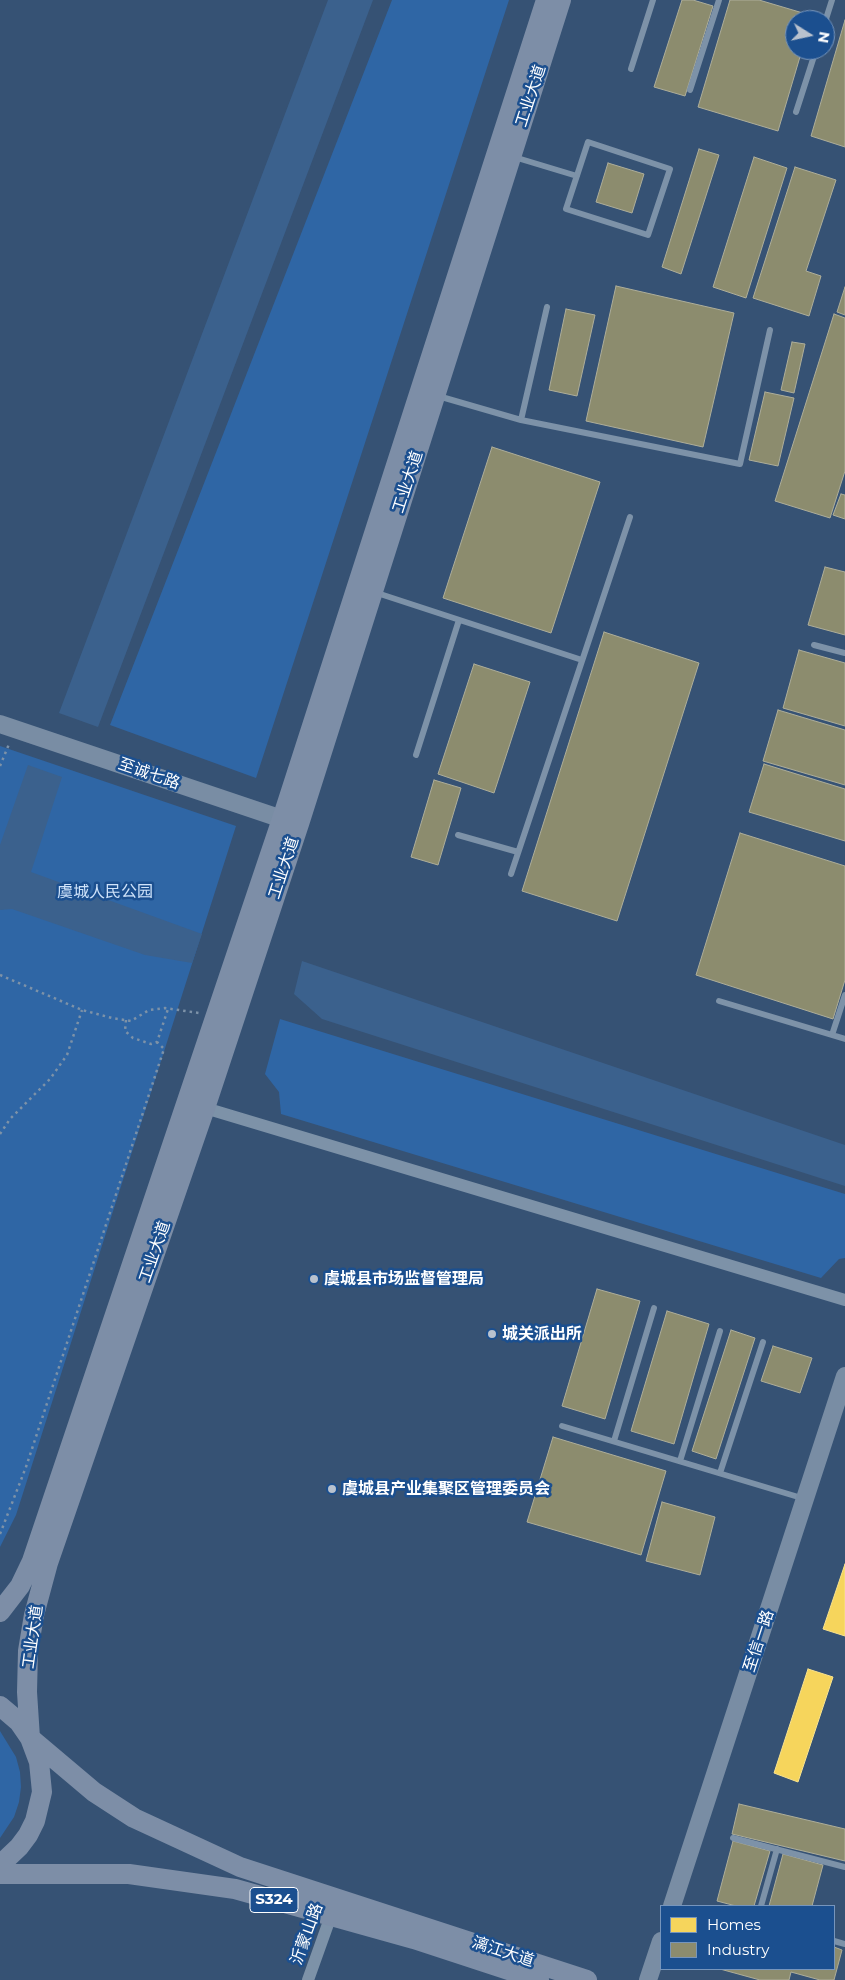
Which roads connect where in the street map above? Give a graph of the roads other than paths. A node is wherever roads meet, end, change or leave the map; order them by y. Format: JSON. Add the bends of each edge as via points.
{"nodes":[{"id":1,"x":546,"y":0,"type":"edge"},
{"id":2,"x":561,"y":0,"type":"edge"},
{"id":3,"x":653,"y":0,"type":"edge"},
{"id":4,"x":719,"y":0,"type":"edge"},
{"id":5,"x":813,"y":60,"type":"edge"},
{"id":6,"x":631,"y":69,"type":"dead end"},
{"id":7,"x":690,"y":90,"type":"dead end"},
{"id":8,"x":796,"y":112,"type":"dead end"},
{"id":9,"x":504,"y":154,"type":"junction"},
{"id":10,"x":577,"y":176,"type":"junction"},
{"id":11,"x":547,"y":307,"type":"dead end"},
{"id":12,"x":770,"y":330,"type":"dead end"},
{"id":13,"x":428,"y":393,"type":"junction"},
{"id":14,"x":521,"y":420,"type":"junction"},
{"id":15,"x":630,"y":517,"type":"dead end"},
{"id":16,"x":365,"y":589,"type":"junction"},
{"id":17,"x":459,"y":620,"type":"junction"},
{"id":18,"x":814,"y":644,"type":"dead end"},
{"id":19,"x":845,"y":653,"type":"edge"},
{"id":20,"x":582,"y":660,"type":"junction"},
{"id":21,"x":7,"y":726,"type":"edge"},
{"id":22,"x":416,"y":755,"type":"dead end"},
{"id":23,"x":290,"y":822,"type":"junction"},
{"id":24,"x":458,"y":835,"type":"dead end"},
{"id":25,"x":518,"y":852,"type":"junction"},
{"id":26,"x":511,"y":874,"type":"dead end"},
{"id":27,"x":845,"y":995,"type":"edge"},
{"id":28,"x":719,"y":1001,"type":"dead end"},
{"id":29,"x":832,"y":1035,"type":"junction"},
{"id":30,"x":845,"y":1039,"type":"edge"},
{"id":31,"x":205,"y":1108,"type":"junction"},
{"id":32,"x":845,"y":1300,"type":"edge"},
{"id":33,"x":654,"y":1308,"type":"dead end"},
{"id":34,"x":720,"y":1331,"type":"dead end"},
{"id":35,"x":763,"y":1342,"type":"dead end"},
{"id":36,"x":845,"y":1376,"type":"edge"},
{"id":37,"x":562,"y":1426,"type":"dead end"},
{"id":38,"x":614,"y":1441,"type":"junction"},
{"id":39,"x":680,"y":1461,"type":"junction"},
{"id":40,"x":720,"y":1473,"type":"junction"},
{"id":41,"x":805,"y":1499,"type":"junction"},
{"id":42,"x":0,"y":1612,"type":"edge"},
{"id":43,"x":0,"y":1706,"type":"edge"},
{"id":44,"x":30,"y":1738,"type":"junction"},
{"id":45,"x":733,"y":1838,"type":"dead end"},
{"id":46,"x":777,"y":1849,"type":"junction"},
{"id":47,"x":0,"y":1864,"type":"edge"},
{"id":48,"x":845,"y":1867,"type":"edge"},
{"id":49,"x":0,"y":1874,"type":"edge"},
{"id":50,"x":672,"y":1905,"type":"edge"},
{"id":51,"x":761,"y":1905,"type":"edge"},
{"id":52,"x":334,"y":1907,"type":"junction"},
{"id":53,"x":660,"y":1944,"type":"edge"},
{"id":54,"x":308,"y":1980,"type":"edge"},
{"id":55,"x":538,"y":1980,"type":"edge"},
{"id":56,"x":587,"y":1980,"type":"edge"},
{"id":57,"x":648,"y":1980,"type":"edge"}],
"edges":[{"from":1,"to":9,"type":"main road"},
{"from":2,"to":9,"type":"main road","name":"工业大道"},
{"from":3,"to":6,"type":"lane"},
{"from":4,"to":7,"type":"lane"},
{"from":5,"to":8,"type":"lane"},
{"from":9,"to":10,"type":"lane"},
{"from":9,"to":13,"type":"main road","name":"工业大道"},
{"from":10,"to":10,"type":"lane","via":[[566,209],[648,235],[670,169],[588,142]]},
{"from":11,"to":14,"type":"lane"},
{"from":12,"to":14,"type":"lane","via":[[740,464]]},
{"from":13,"to":14,"type":"lane"},
{"from":13,"to":16,"type":"main road","name":"工业大道"},
{"from":15,"to":20,"type":"lane"},
{"from":16,"to":17,"type":"lane"},
{"from":16,"to":23,"type":"main road","name":"工业大道"},
{"from":17,"to":20,"type":"lane"},
{"from":17,"to":22,"type":"lane"},
{"from":18,"to":19,"type":"lane"},
{"from":20,"to":25,"type":"lane"},
{"from":21,"to":23,"type":"street","name":"至诚七路"},
{"from":23,"to":31,"type":"main road","name":"工业大道"},
{"from":23,"to":42,"type":"main road","via":[[216,1016],[32,1560],[20,1586]]},
{"from":24,"to":25,"type":"lane"},
{"from":25,"to":26,"type":"lane"},
{"from":27,"to":29,"type":"lane"},
{"from":28,"to":29,"type":"lane"},
{"from":29,"to":30,"type":"lane"},
{"from":31,"to":32,"type":"street"},
{"from":31,"to":44,"type":"main road","name":"工业大道","via":[[48,1564],[28,1651]]},
{"from":33,"to":38,"type":"lane"},
{"from":34,"to":39,"type":"lane"},
{"from":35,"to":40,"type":"lane"},
{"from":36,"to":41,"type":"street","name":"至信一路"},
{"from":37,"to":38,"type":"lane"},
{"from":38,"to":39,"type":"lane"},
{"from":39,"to":40,"type":"lane"},
{"from":40,"to":41,"type":"lane"},
{"from":41,"to":50,"type":"street","name":"至信一路"},
{"from":43,"to":44,"type":"main road"},
{"from":44,"to":47,"type":"main road","via":[[42,1777],[39,1807],[28,1835]]},
{"from":44,"to":52,"type":"main road","number":"S324","via":[[94,1792],[134,1818],[240,1868]]},
{"from":45,"to":46,"type":"lane"},
{"from":46,"to":48,"type":"lane"},
{"from":46,"to":51,"type":"lane"},
{"from":49,"to":52,"type":"main road","number":"S324","via":[[129,1874]]},
{"from":52,"to":54,"type":"street","name":"沂蒙山路"},
{"from":52,"to":55,"type":"main road","number":"S324"},
{"from":52,"to":56,"type":"main road","name":"漓江大道","number":"S324","via":[[419,1924]]},
{"from":53,"to":57,"type":"street"}]}
